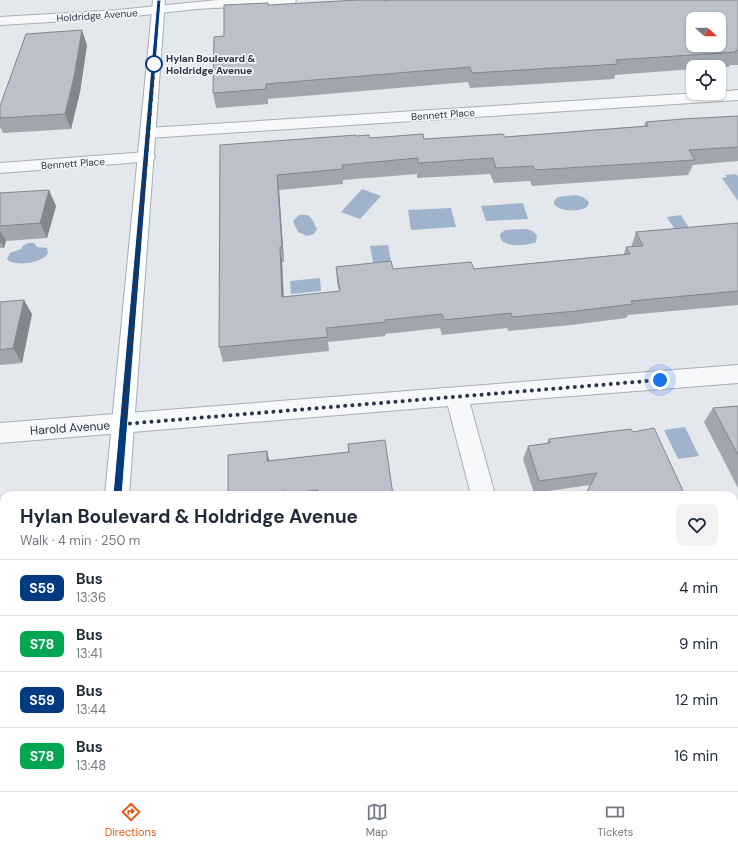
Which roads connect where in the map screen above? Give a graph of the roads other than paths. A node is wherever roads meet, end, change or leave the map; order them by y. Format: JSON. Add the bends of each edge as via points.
{"nodes":[{"id":1,"x":290,"y":0,"type":"edge"},
{"id":2,"x":159,"y":4,"type":"edge"},
{"id":3,"x":0,"y":21,"type":"edge"},
{"id":4,"x":738,"y":95,"type":"edge"},
{"id":5,"x":148,"y":133,"type":"junction"},
{"id":6,"x":147,"y":157,"type":"junction"},
{"id":7,"x":0,"y":168,"type":"edge"},
{"id":8,"x":738,"y":374,"type":"edge"},
{"id":9,"x":456,"y":397,"type":"junction"},
{"id":10,"x":124,"y":424,"type":"junction"},
{"id":11,"x":0,"y":433,"type":"edge"},
{"id":12,"x":118,"y":491,"type":"edge"},
{"id":13,"x":483,"y":491,"type":"edge"}],
"edges":[{"from":1,"to":2,"type":"street","name":"Holdridge Avenue","via":[[196,5]]},
{"from":2,"to":3,"type":"street","name":"Holdridge Avenue","via":[[118,14]]},
{"from":2,"to":5,"type":"main road"},
{"from":4,"to":5,"type":"street","name":"Bennett Place"},
{"from":5,"to":6,"type":"main road"},
{"from":6,"to":7,"type":"street","name":"Bennett Place"},
{"from":6,"to":10,"type":"main road"},
{"from":8,"to":9,"type":"street","name":"Harold Avenue"},
{"from":9,"to":10,"type":"street","name":"Harold Avenue"},
{"from":9,"to":13,"type":"street"},
{"from":10,"to":11,"type":"street","name":"Harold Avenue"},
{"from":10,"to":12,"type":"main road"}]}
